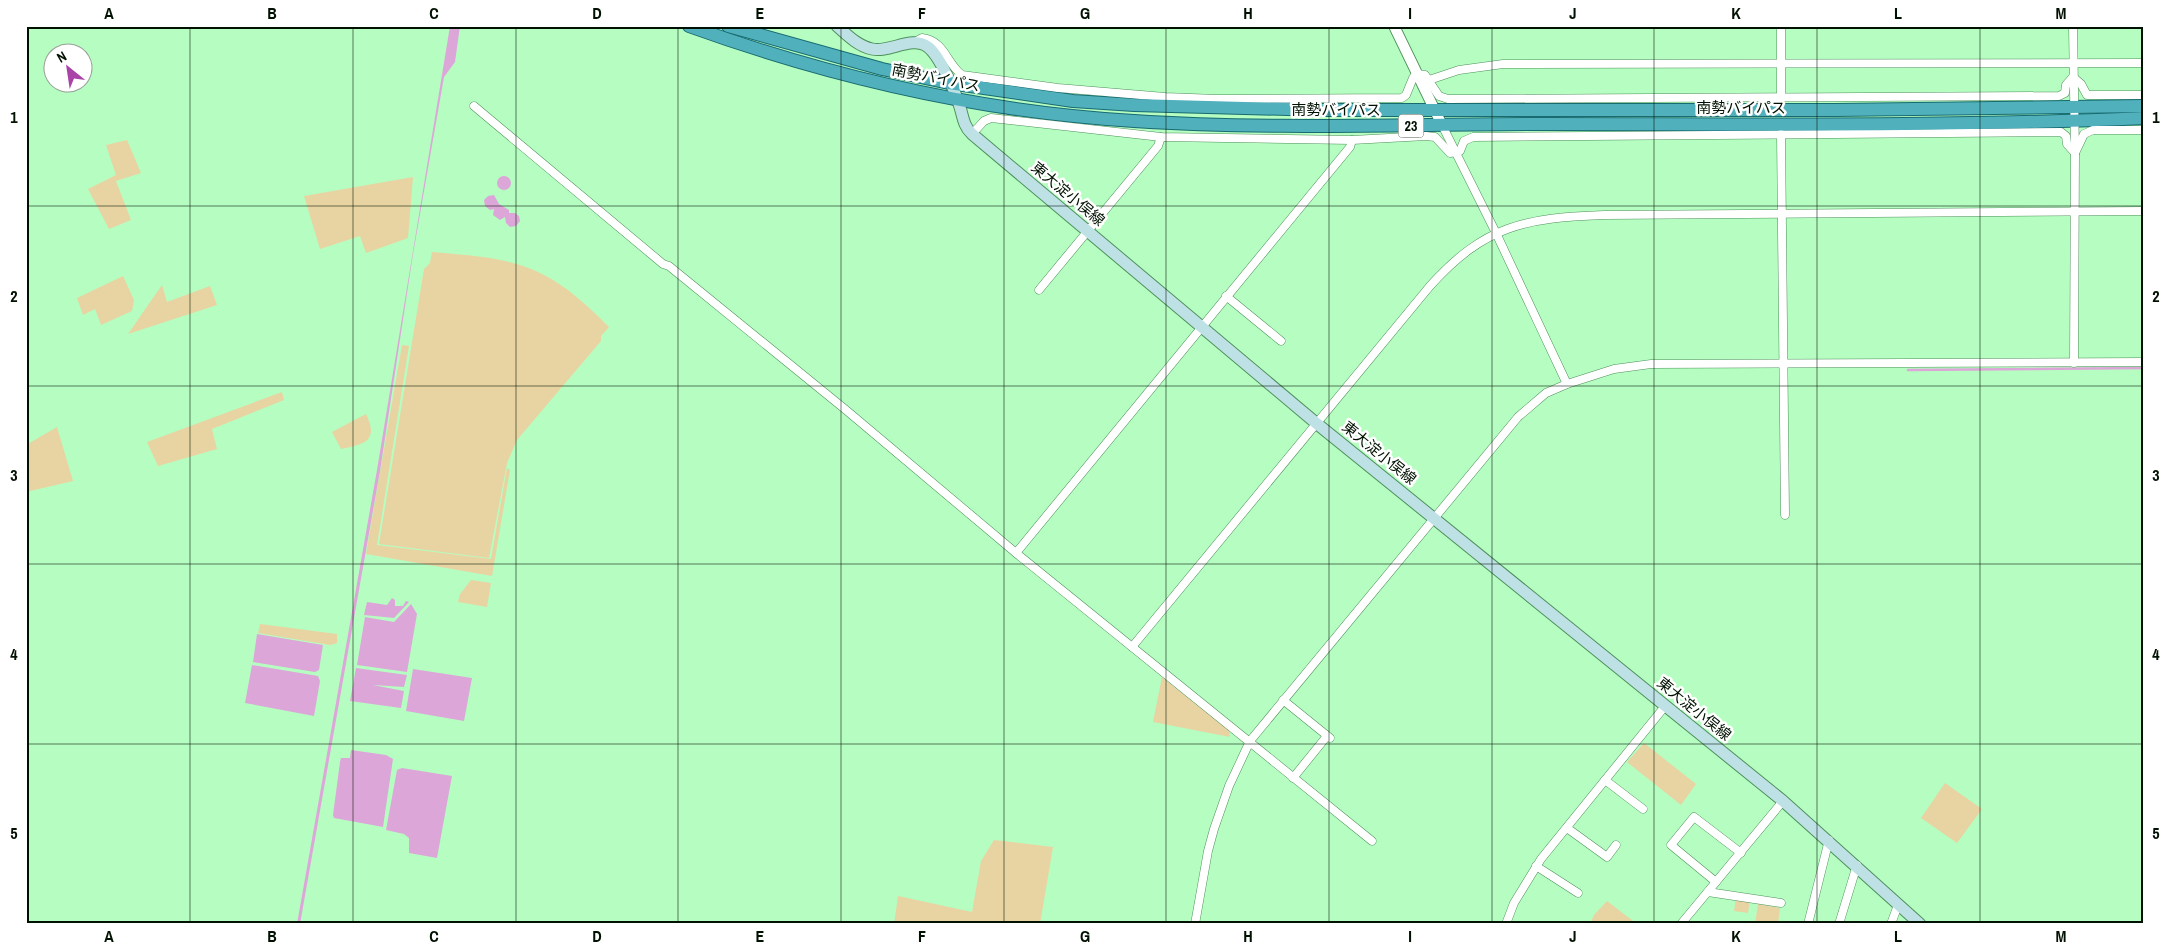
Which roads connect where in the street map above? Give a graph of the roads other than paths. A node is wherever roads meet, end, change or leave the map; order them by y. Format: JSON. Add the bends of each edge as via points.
{"nodes":[{"id":1,"x":689,"y":26,"type":"edge"},
{"id":2,"x":728,"y":26,"type":"edge"},
{"id":3,"x":837,"y":26,"type":"edge"},
{"id":4,"x":1394,"y":26,"type":"edge"},
{"id":5,"x":1782,"y":26,"type":"edge"},
{"id":6,"x":2073,"y":26,"type":"edge"},
{"id":7,"x":915,"y":42,"type":"junction"},
{"id":8,"x":1781,"y":62,"type":"junction"},
{"id":9,"x":2073,"y":63,"type":"junction"},
{"id":10,"x":2144,"y":63,"type":"edge"},
{"id":11,"x":1416,"y":74,"type":"junction"},
{"id":12,"x":2073,"y":77,"type":"junction"},
{"id":13,"x":1429,"y":80,"type":"junction"},
{"id":14,"x":950,"y":83,"type":"junction"},
{"id":15,"x":2144,"y":95,"type":"edge"},
{"id":16,"x":1781,"y":96,"type":"junction"},
{"id":17,"x":958,"y":100,"type":"junction"},
{"id":18,"x":474,"y":106,"type":"dead end"},
{"id":19,"x":2074,"y":106,"type":"junction"},
{"id":20,"x":2144,"y":106,"type":"edge"},
{"id":21,"x":1434,"y":110,"type":"junction"},
{"id":22,"x":2144,"y":118,"type":"edge"},
{"id":23,"x":2073,"y":122,"type":"junction"},
{"id":24,"x":1442,"y":125,"type":"junction"},
{"id":25,"x":2144,"y":130,"type":"edge"},
{"id":26,"x":972,"y":134,"type":"junction"},
{"id":27,"x":1781,"y":134,"type":"junction"},
{"id":28,"x":1161,"y":137,"type":"junction"},
{"id":29,"x":1352,"y":140,"type":"junction"},
{"id":30,"x":1456,"y":153,"type":"junction"},
{"id":31,"x":2075,"y":153,"type":"junction"},
{"id":32,"x":2074,"y":211,"type":"junction"},
{"id":33,"x":2144,"y":211,"type":"edge"},
{"id":34,"x":1782,"y":213,"type":"junction"},
{"id":35,"x":1087,"y":229,"type":"junction"},
{"id":36,"x":1496,"y":233,"type":"junction"},
{"id":37,"x":1038,"y":290,"type":"dead end"},
{"id":38,"x":1226,"y":296,"type":"junction"},
{"id":39,"x":1202,"y":326,"type":"junction"},
{"id":40,"x":1281,"y":341,"type":"dead end"},
{"id":41,"x":2144,"y":362,"type":"edge"},
{"id":42,"x":2074,"y":363,"type":"junction"},
{"id":43,"x":1784,"y":364,"type":"junction"},
{"id":44,"x":1567,"y":384,"type":"junction"},
{"id":45,"x":1316,"y":423,"type":"junction"},
{"id":46,"x":1785,"y":515,"type":"dead end"},
{"id":47,"x":1435,"y":518,"type":"junction"},
{"id":48,"x":1016,"y":553,"type":"junction"},
{"id":49,"x":1132,"y":646,"type":"junction"},
{"id":50,"x":1283,"y":700,"type":"junction"},
{"id":51,"x":1666,"y":705,"type":"junction"},
{"id":52,"x":1250,"y":741,"type":"junction"},
{"id":53,"x":1293,"y":778,"type":"junction"},
{"id":54,"x":1605,"y":780,"type":"junction"},
{"id":55,"x":1783,"y":801,"type":"junction"},
{"id":56,"x":1643,"y":809,"type":"dead end"},
{"id":57,"x":1567,"y":828,"type":"junction"},
{"id":58,"x":1829,"y":840,"type":"junction"},
{"id":59,"x":1372,"y":841,"type":"dead end"},
{"id":60,"x":1616,"y":845,"type":"dead end"},
{"id":61,"x":1741,"y":853,"type":"junction"},
{"id":62,"x":1857,"y":865,"type":"junction"},
{"id":63,"x":1536,"y":866,"type":"junction"},
{"id":64,"x":1716,"y":882,"type":"junction"},
{"id":65,"x":1708,"y":892,"type":"junction"},
{"id":66,"x":1578,"y":893,"type":"dead end"},
{"id":67,"x":1781,"y":903,"type":"dead end"},
{"id":68,"x":1898,"y":905,"type":"junction"},
{"id":69,"x":1195,"y":924,"type":"edge"},
{"id":70,"x":1506,"y":924,"type":"edge"},
{"id":71,"x":1681,"y":924,"type":"edge"},
{"id":72,"x":1808,"y":924,"type":"edge"},
{"id":73,"x":1839,"y":924,"type":"edge"},
{"id":74,"x":1891,"y":924,"type":"edge"},
{"id":75,"x":1920,"y":924,"type":"edge"}],
"edges":[{"from":1,"to":17,"type":"highway","name":"南勢バイパス","number":"23","via":[[845,76]]},
{"from":2,"to":14,"type":"highway","name":"南勢バイパス","number":"23","via":[[882,69]]},
{"from":3,"to":7,"type":"main road","via":[[854,41],[870,49],[889,49]]},
{"from":4,"to":11,"type":"street"},
{"from":5,"to":8,"type":"street"},
{"from":6,"to":9,"type":"street"},
{"from":7,"to":11,"type":"street","via":[[922,38],[936,43],[962,75],[1058,88],[1156,96],[1402,98]]},
{"from":7,"to":14,"type":"main road","name":"東大淀小俣線","via":[[932,51]]},
{"from":8,"to":9,"type":"street"},
{"from":8,"to":13,"type":"street","via":[[1503,64],[1459,70]]},
{"from":8,"to":16,"type":"street"},
{"from":9,"to":10,"type":"street"},
{"from":9,"to":12,"type":"street"},
{"from":11,"to":13,"type":"street","via":[[1425,75]]},
{"from":11,"to":21,"type":"street"},
{"from":12,"to":15,"type":"street","via":[[2087,95]]},
{"from":12,"to":16,"type":"street","via":[[2066,85],[2065,93],[2059,96]]},
{"from":12,"to":19,"type":"street"},
{"from":13,"to":16,"type":"street","via":[[1439,96],[1448,99]]},
{"from":14,"to":17,"type":"main road","name":"東大淀小俣線"},
{"from":14,"to":21,"type":"highway","name":"南勢バイパス","number":"23","via":[[1073,101],[1134,105]]},
{"from":17,"to":24,"type":"highway","name":"南勢バイパス","number":"23","via":[[1135,122],[1237,126]]},
{"from":17,"to":26,"type":"main road","name":"東大淀小俣線","via":[[965,125]]},
{"from":18,"to":48,"type":"street","via":[[664,264],[824,391]]},
{"from":19,"to":20,"type":"highway","name":"南勢バイパス","number":"23"},
{"from":19,"to":21,"type":"highway","name":"南勢バイパス","number":"23","via":[[1835,110]]},
{"from":19,"to":23,"type":"street"},
{"from":21,"to":24,"type":"street"},
{"from":22,"to":23,"type":"highway","name":"南勢バイパス","number":"23"},
{"from":23,"to":24,"type":"highway","name":"南勢バイパス","number":"23"},
{"from":23,"to":31,"type":"street"},
{"from":24,"to":30,"type":"street"},
{"from":25,"to":31,"type":"street","via":[[2093,130],[2084,134]]},
{"from":26,"to":28,"type":"street","via":[[991,118]]},
{"from":26,"to":35,"type":"main road","name":"東大淀小俣線"},
{"from":27,"to":30,"type":"street","via":[[1473,137],[1464,141]]},
{"from":27,"to":31,"type":"street","via":[[2061,132]]},
{"from":27,"to":34,"type":"street"},
{"from":28,"to":29,"type":"street"},
{"from":28,"to":35,"type":"street","via":[[1158,146]]},
{"from":29,"to":30,"type":"street","via":[[1435,137],[1447,151]]},
{"from":29,"to":38,"type":"street","via":[[1350,147]]},
{"from":30,"to":36,"type":"street"},
{"from":31,"to":32,"type":"street"},
{"from":32,"to":33,"type":"street"},
{"from":32,"to":34,"type":"street"},
{"from":32,"to":42,"type":"street"},
{"from":34,"to":36,"type":"street","via":[[1552,217],[1519,223]]},
{"from":34,"to":43,"type":"street"},
{"from":35,"to":37,"type":"street"},
{"from":35,"to":39,"type":"main road","name":"東大淀小俣線"},
{"from":36,"to":44,"type":"street"},
{"from":36,"to":45,"type":"street","via":[[1448,265]]},
{"from":38,"to":39,"type":"street"},
{"from":38,"to":40,"type":"street"},
{"from":39,"to":45,"type":"main road","name":"東大淀小俣線"},
{"from":39,"to":48,"type":"street"},
{"from":41,"to":42,"type":"street"},
{"from":42,"to":43,"type":"street"},
{"from":43,"to":44,"type":"street","via":[[1651,364],[1614,370]]},
{"from":43,"to":46,"type":"street"},
{"from":44,"to":47,"type":"street","via":[[1546,394],[1518,417]]},
{"from":45,"to":47,"type":"main road","name":"東大淀小俣線"},
{"from":45,"to":49,"type":"street"},
{"from":47,"to":50,"type":"street"},
{"from":47,"to":51,"type":"main road","name":"東大淀小俣線"},
{"from":48,"to":49,"type":"street"},
{"from":49,"to":52,"type":"street"},
{"from":50,"to":52,"type":"street"},
{"from":50,"to":53,"type":"street","via":[[1328,737]]},
{"from":51,"to":54,"type":"street"},
{"from":51,"to":55,"type":"main road","name":"東大淀小俣線"},
{"from":52,"to":53,"type":"street"},
{"from":52,"to":69,"type":"street","via":[[1214,829]]},
{"from":53,"to":59,"type":"street"},
{"from":54,"to":56,"type":"street"},
{"from":54,"to":57,"type":"street"},
{"from":55,"to":58,"type":"main road","name":"東大淀小俣線"},
{"from":55,"to":61,"type":"street"},
{"from":57,"to":60,"type":"street","via":[[1607,857]]},
{"from":57,"to":63,"type":"street"},
{"from":58,"to":62,"type":"main road","name":"東大淀小俣線"},
{"from":58,"to":72,"type":"street"},
{"from":61,"to":64,"type":"street"},
{"from":61,"to":64,"type":"street","via":[[1694,817],[1671,846]]},
{"from":62,"to":68,"type":"main road","name":"東大淀小俣線"},
{"from":62,"to":73,"type":"street"},
{"from":63,"to":66,"type":"street"},
{"from":63,"to":70,"type":"street","via":[[1514,903]]},
{"from":64,"to":65,"type":"street"},
{"from":65,"to":67,"type":"street"},
{"from":65,"to":71,"type":"street"},
{"from":68,"to":74,"type":"street"},
{"from":68,"to":75,"type":"main road","name":"東大淀小俣線"}]}
